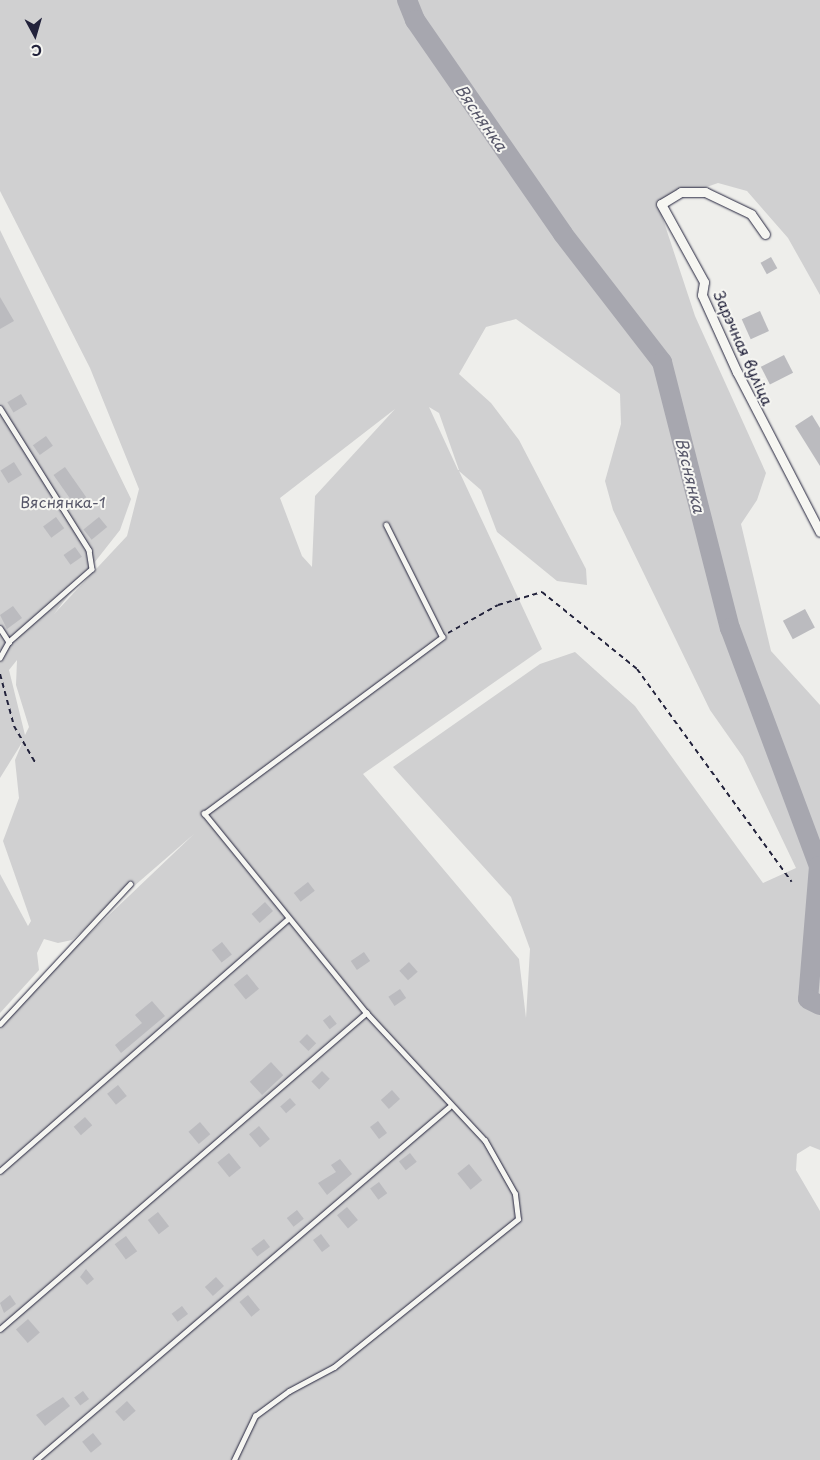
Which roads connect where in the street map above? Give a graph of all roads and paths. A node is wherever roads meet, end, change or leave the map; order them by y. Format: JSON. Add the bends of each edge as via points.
{"nodes":[{"id":1,"x":765,"y":234,"type":"dead end"},
{"id":2,"x":0,"y":408,"type":"edge"},
{"id":3,"x":386,"y":525,"type":"dead end"},
{"id":4,"x":820,"y":532,"type":"edge"},
{"id":5,"x":0,"y":628,"type":"edge"},
{"id":6,"x":442,"y":637,"type":"junction"},
{"id":7,"x":9,"y":642,"type":"junction"},
{"id":8,"x":0,"y":658,"type":"edge"},
{"id":9,"x":0,"y":674,"type":"edge"},
{"id":10,"x":36,"y":764,"type":"dead end"},
{"id":11,"x":792,"y":882,"type":"dead end"},
{"id":12,"x":130,"y":884,"type":"dead end"},
{"id":13,"x":286,"y":920,"type":"junction"},
{"id":14,"x":366,"y":1013,"type":"junction"},
{"id":15,"x":0,"y":1024,"type":"edge"},
{"id":16,"x":449,"y":1107,"type":"junction"},
{"id":17,"x":0,"y":1172,"type":"edge"},
{"id":18,"x":0,"y":1330,"type":"edge"},
{"id":19,"x":36,"y":1460,"type":"edge"},
{"id":20,"x":234,"y":1460,"type":"edge"}],
"edges":[{"from":1,"to":4,"type":"street","name":"Зарэчная вуліца","via":[[751,214],[705,192],[681,192],[661,204],[704,282],[702,295],[737,372]]},
{"from":2,"to":7,"type":"lane","via":[[89,550],[92,569]]},
{"from":3,"to":6,"type":"lane"},
{"from":5,"to":7,"type":"lane"},
{"from":6,"to":11,"type":"path","via":[[498,605],[542,592],[637,668]]},
{"from":6,"to":13,"type":"lane","via":[[204,814]]},
{"from":7,"to":8,"type":"lane"},
{"from":9,"to":10,"type":"path","via":[[14,726]]},
{"from":12,"to":15,"type":"lane"},
{"from":13,"to":14,"type":"lane"},
{"from":13,"to":17,"type":"lane"},
{"from":14,"to":16,"type":"lane"},
{"from":14,"to":18,"type":"lane"},
{"from":16,"to":19,"type":"lane"},
{"from":16,"to":20,"type":"lane","via":[[485,1141],[515,1194],[518,1219],[334,1367],[289,1391],[255,1416]]}]}
